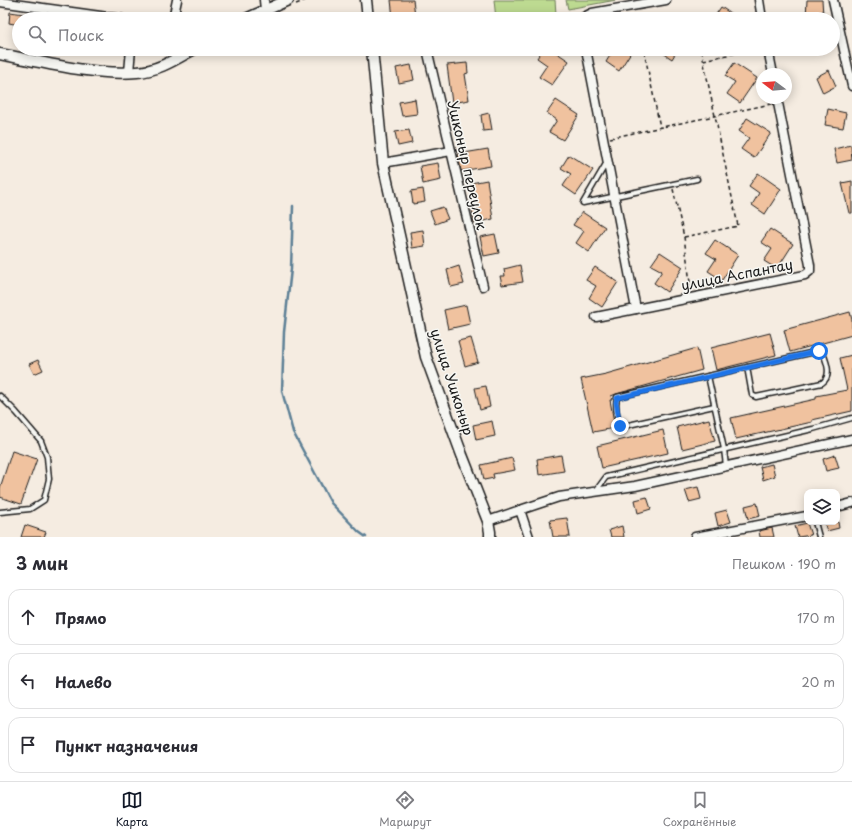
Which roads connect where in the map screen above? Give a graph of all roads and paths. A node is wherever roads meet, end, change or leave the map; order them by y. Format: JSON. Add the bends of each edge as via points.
{"nodes":[{"id":1,"x":177,"y":0,"type":"edge"},
{"id":2,"x":288,"y":0,"type":"edge"},
{"id":3,"x":366,"y":0,"type":"edge"},
{"id":4,"x":666,"y":0,"type":"edge"},
{"id":5,"x":759,"y":0,"type":"edge"},
{"id":6,"x":833,"y":0,"type":"edge"},
{"id":7,"x":656,"y":1,"type":"edge"},
{"id":8,"x":0,"y":2,"type":"edge"},
{"id":9,"x":264,"y":5,"type":"edge"},
{"id":10,"x":72,"y":12,"type":"edge"},
{"id":11,"x":174,"y":12,"type":"edge"},
{"id":12,"x":255,"y":12,"type":"edge"},
{"id":13,"x":367,"y":12,"type":"edge"},
{"id":14,"x":597,"y":12,"type":"edge"},
{"id":15,"x":761,"y":12,"type":"edge"},
{"id":16,"x":836,"y":12,"type":"edge"},
{"id":17,"x":840,"y":27,"type":"edge"},
{"id":18,"x":0,"y":54,"type":"edge"},
{"id":19,"x":130,"y":56,"type":"edge"},
{"id":20,"x":181,"y":56,"type":"edge"},
{"id":21,"x":373,"y":56,"type":"edge"},
{"id":22,"x":429,"y":56,"type":"edge"},
{"id":23,"x":587,"y":56,"type":"edge"},
{"id":24,"x":645,"y":56,"type":"edge"},
{"id":25,"x":703,"y":56,"type":"edge"},
{"id":26,"x":723,"y":56,"type":"edge"},
{"id":27,"x":769,"y":56,"type":"edge"},
{"id":28,"x":704,"y":60,"type":"junction"},
{"id":29,"x":849,"y":61,"type":"edge"},
{"id":30,"x":771,"y":68,"type":"edge"},
{"id":31,"x":129,"y":72,"type":"junction"},
{"id":32,"x":852,"y":86,"type":"edge"},
{"id":33,"x":761,"y":104,"type":"edge"},
{"id":34,"x":779,"y":104,"type":"edge"},
{"id":35,"x":715,"y":115,"type":"junction"},
{"id":36,"x":660,"y":127,"type":"junction"},
{"id":37,"x":604,"y":139,"type":"junction"},
{"id":38,"x":451,"y":151,"type":"junction"},
{"id":39,"x":608,"y":160,"type":"junction"},
{"id":40,"x":383,"y":163,"type":"junction"},
{"id":41,"x":697,"y":179,"type":"dead end"},
{"id":42,"x":672,"y":184,"type":"junction"},
{"id":43,"x":615,"y":196,"type":"junction"},
{"id":44,"x":684,"y":237,"type":"junction"},
{"id":45,"x":483,"y":286,"type":"dead end"},
{"id":46,"x":692,"y":298,"type":"junction"},
{"id":47,"x":636,"y":309,"type":"junction"},
{"id":48,"x":596,"y":317,"type":"dead end"},
{"id":49,"x":747,"y":367,"type":"junction"},
{"id":50,"x":708,"y":376,"type":"junction"},
{"id":51,"x":0,"y":396,"type":"edge"},
{"id":52,"x":714,"y":406,"type":"junction"},
{"id":53,"x":852,"y":418,"type":"edge"},
{"id":54,"x":852,"y":439,"type":"edge"},
{"id":55,"x":724,"y":449,"type":"junction"},
{"id":56,"x":726,"y":466,"type":"junction"},
{"id":57,"x":594,"y":492,"type":"junction"},
{"id":58,"x":852,"y":503,"type":"edge"},
{"id":59,"x":840,"y":506,"type":"edge"},
{"id":60,"x":520,"y":510,"type":"junction"},
{"id":61,"x":0,"y":512,"type":"edge"},
{"id":62,"x":804,"y":517,"type":"edge"},
{"id":63,"x":488,"y":521,"type":"junction"},
{"id":64,"x":816,"y":525,"type":"edge"},
{"id":65,"x":724,"y":535,"type":"edge"},
{"id":66,"x":490,"y":537,"type":"edge"},
{"id":67,"x":529,"y":537,"type":"edge"},
{"id":68,"x":696,"y":537,"type":"edge"},
{"id":69,"x":819,"y":537,"type":"edge"}],
"edges":[{"from":1,"to":11,"type":"street"},
{"from":2,"to":9,"type":"street"},
{"from":3,"to":13,"type":"street"},
{"from":4,"to":7,"type":"street"},
{"from":5,"to":15,"type":"street"},
{"from":6,"to":16,"type":"street"},
{"from":7,"to":14,"type":"street"},
{"from":8,"to":10,"type":"street"},
{"from":9,"to":12,"type":"street"},
{"from":17,"to":29,"type":"street"},
{"from":18,"to":31,"type":"street","via":[[82,69]]},
{"from":19,"to":31,"type":"street"},
{"from":20,"to":31,"type":"street","via":[[165,65]]},
{"from":21,"to":40,"type":"street","name":"улица Ушконыр"},
{"from":22,"to":38,"type":"street","name":"Ушконыр переулок"},
{"from":23,"to":37,"type":"street"},
{"from":24,"to":36,"type":"path"},
{"from":25,"to":28,"type":"path"},
{"from":26,"to":28,"type":"path"},
{"from":27,"to":30,"type":"street"},
{"from":28,"to":35,"type":"path"},
{"from":29,"to":32,"type":"street"},
{"from":33,"to":35,"type":"path"},
{"from":34,"to":46,"type":"street","name":"улица Аспантау","via":[[810,271],[805,275]]},
{"from":35,"to":36,"type":"path"},
{"from":35,"to":44,"type":"path","via":[[738,226]]},
{"from":36,"to":37,"type":"path"},
{"from":37,"to":39,"type":"street"},
{"from":38,"to":40,"type":"street"},
{"from":38,"to":45,"type":"street","name":"Ушконыр переулок"},
{"from":39,"to":43,"type":"street"},
{"from":39,"to":43,"type":"lane","via":[[583,203]]},
{"from":40,"to":63,"type":"street","name":"улица Ушконыр","via":[[426,357]]},
{"from":41,"to":42,"type":"lane"},
{"from":42,"to":43,"type":"lane"},
{"from":42,"to":44,"type":"path"},
{"from":43,"to":47,"type":"street"},
{"from":44,"to":46,"type":"path"},
{"from":46,"to":47,"type":"street","name":"улица Аспантау"},
{"from":47,"to":48,"type":"street","name":"улица Аспантау"},
{"from":49,"to":49,"type":"lane","via":[[752,395],[756,397],[822,383],[828,375],[823,353],[819,351]]},
{"from":49,"to":50,"type":"lane"},
{"from":50,"to":52,"type":"lane"},
{"from":50,"to":52,"type":"lane","via":[[617,398],[618,421],[620,426],[624,426]]},
{"from":51,"to":61,"type":"lane","via":[[41,441],[47,457],[49,479],[44,500],[30,509]]},
{"from":52,"to":55,"type":"lane"},
{"from":53,"to":55,"type":"lane"},
{"from":54,"to":56,"type":"street"},
{"from":55,"to":56,"type":"lane"},
{"from":55,"to":57,"type":"lane","via":[[606,477]]},
{"from":56,"to":57,"type":"street","via":[[635,486]]},
{"from":57,"to":60,"type":"street","via":[[559,498]]},
{"from":58,"to":59,"type":"street"},
{"from":60,"to":63,"type":"street"},
{"from":60,"to":67,"type":"street"},
{"from":62,"to":65,"type":"street"},
{"from":63,"to":66,"type":"street","name":"улица Ушконыр"},
{"from":64,"to":69,"type":"lane"},
{"from":65,"to":68,"type":"street"}]}
